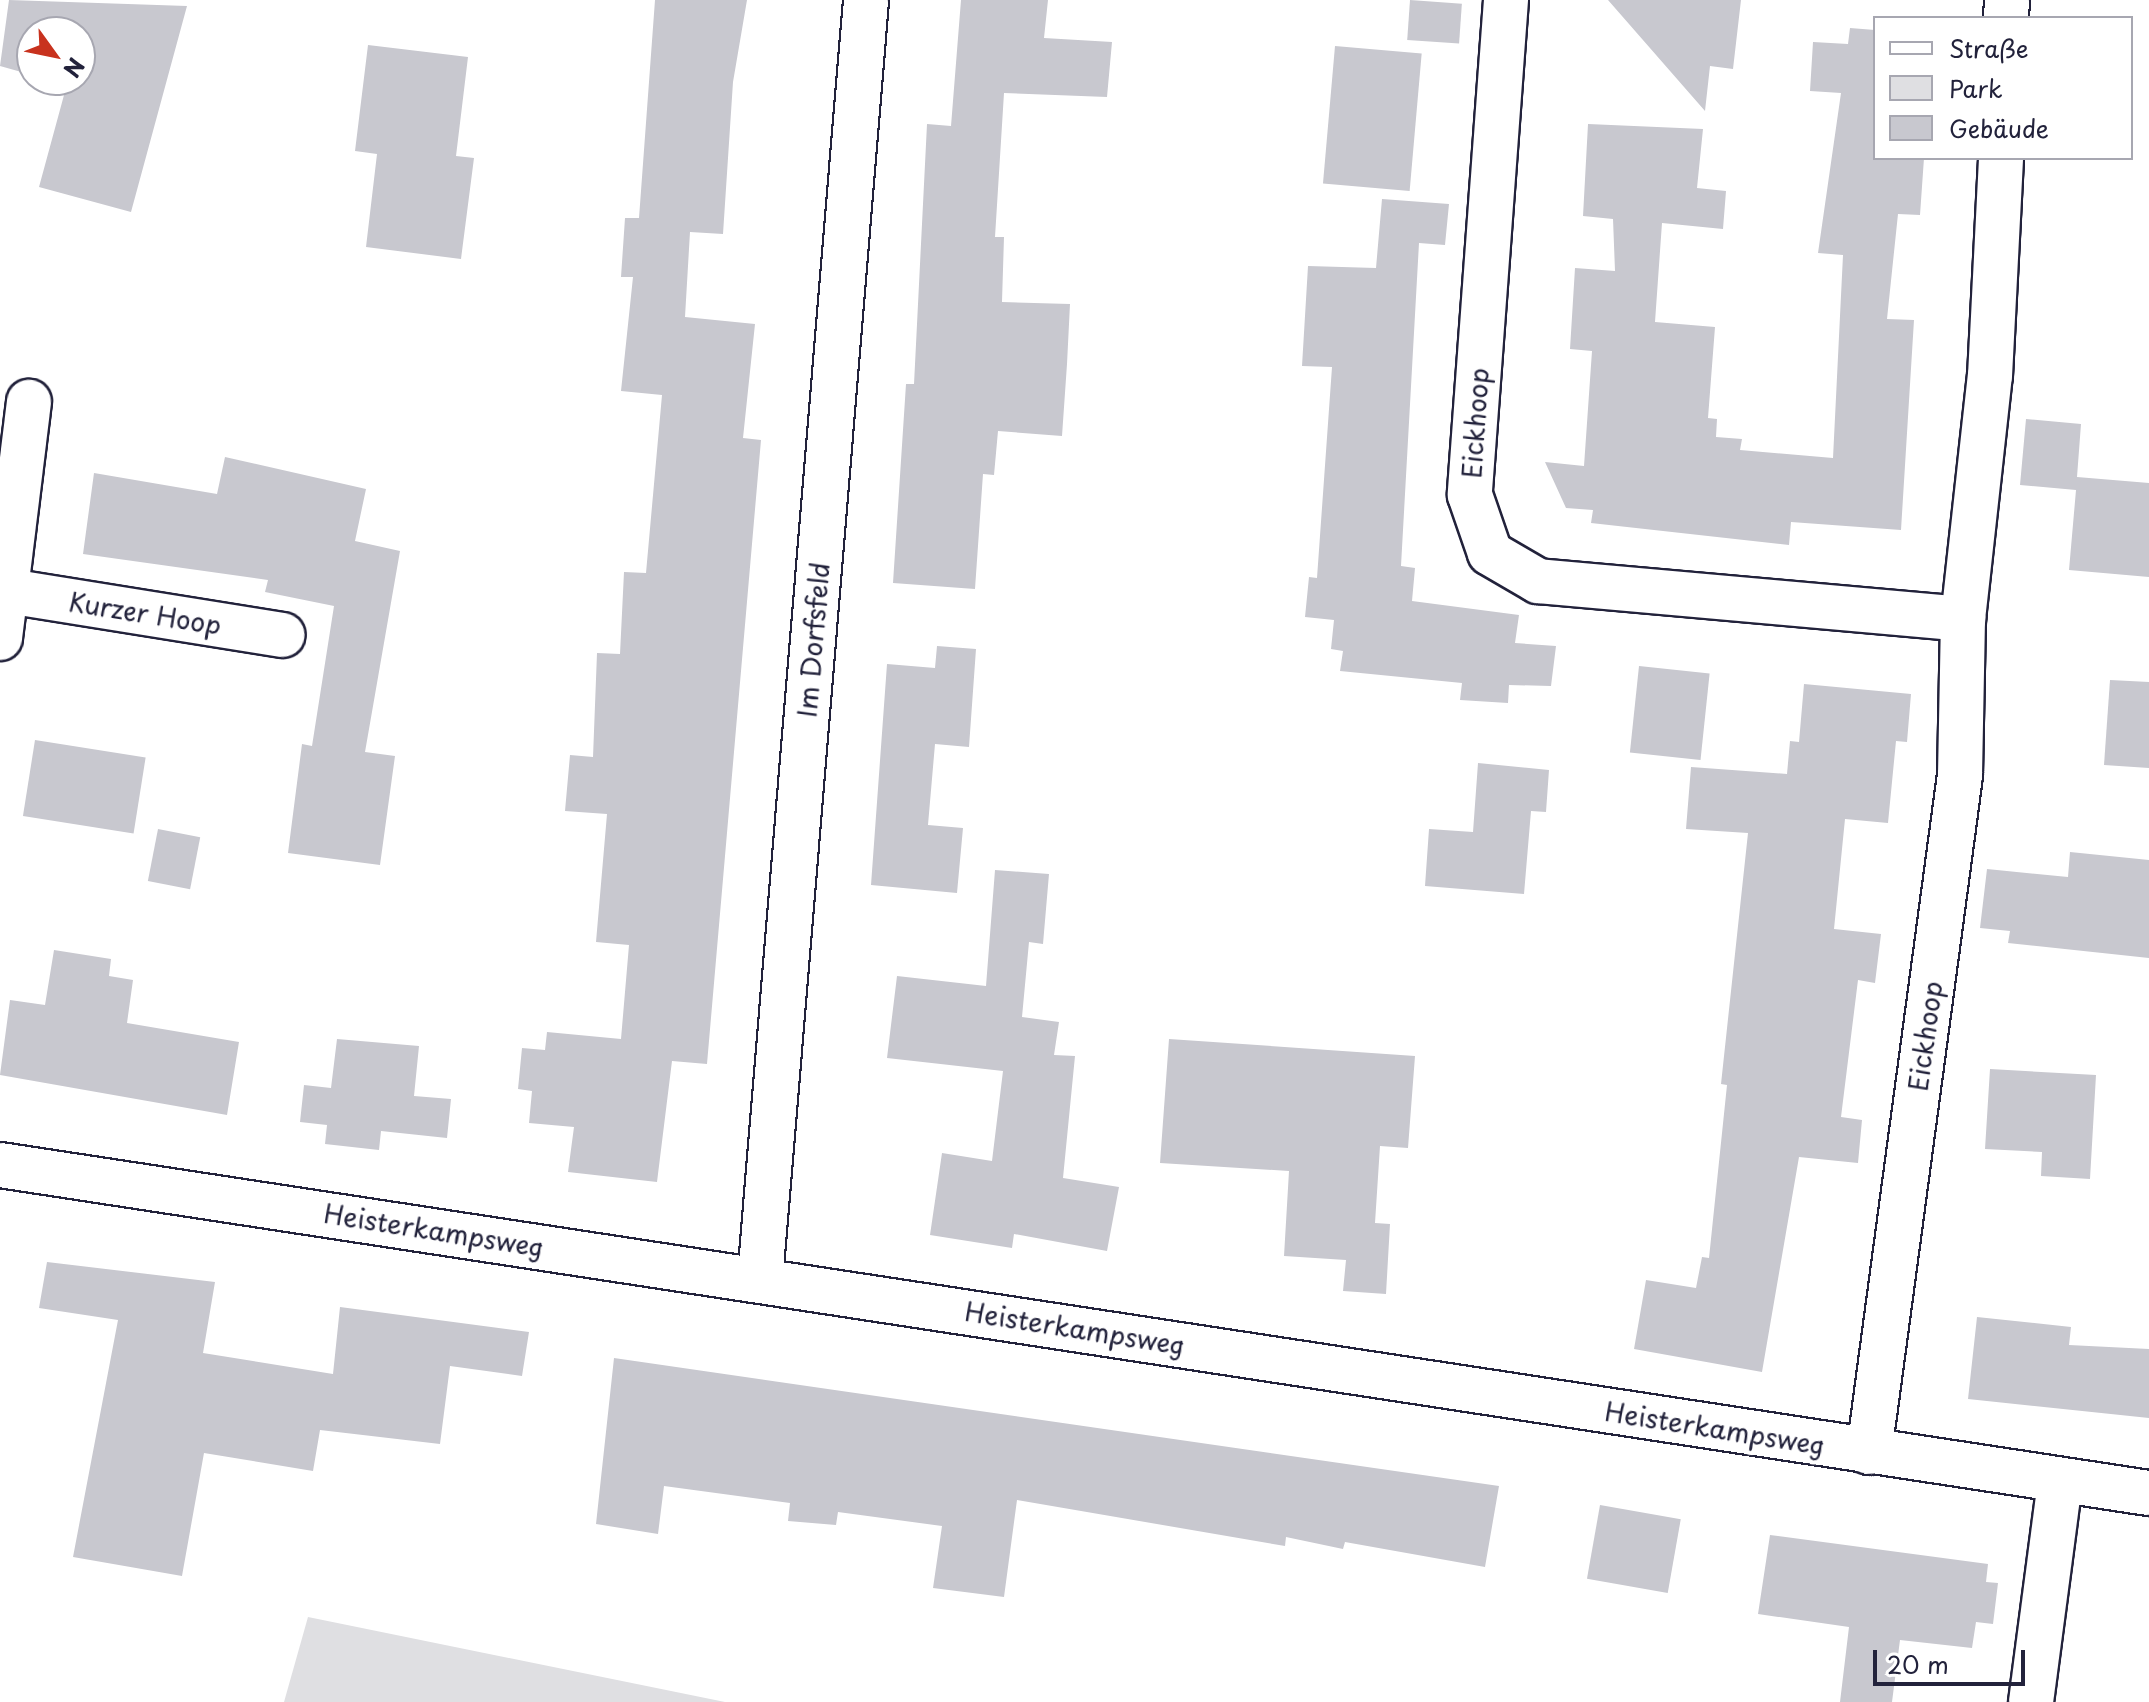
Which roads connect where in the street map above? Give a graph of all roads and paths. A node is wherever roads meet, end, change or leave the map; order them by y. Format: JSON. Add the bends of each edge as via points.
{"nodes":[{"id":1,"x":866,"y":0,"type":"edge"},
{"id":2,"x":1506,"y":0,"type":"edge"},
{"id":3,"x":2001,"y":160,"type":"edge"},
{"id":4,"x":29,"y":402,"type":"dead end"},
{"id":5,"x":8,"y":591,"type":"junction"},
{"id":6,"x":1963,"y":619,"type":"junction"},
{"id":7,"x":282,"y":635,"type":"dead end"},
{"id":8,"x":0,"y":638,"type":"edge"},
{"id":9,"x":0,"y":1165,"type":"edge"},
{"id":10,"x":760,"y":1279,"type":"junction"},
{"id":11,"x":1869,"y":1452,"type":"junction"},
{"id":12,"x":2060,"y":1481,"type":"junction"},
{"id":13,"x":2149,"y":1493,"type":"edge"},
{"id":14,"x":2031,"y":1702,"type":"edge"}],
"edges":[{"from":1,"to":10,"type":"street","name":"Im Dorfsfeld"},
{"from":2,"to":6,"type":"street","name":"Eickhoop","via":[[1470,495],[1490,553],[1538,581]]},
{"from":3,"to":6,"type":"street","name":"Eickhoop","via":[[1990,376]]},
{"from":4,"to":5,"type":"street"},
{"from":5,"to":7,"type":"street","name":"Kurzer Hoop"},
{"from":5,"to":8,"type":"street"},
{"from":6,"to":11,"type":"street","name":"Eickhoop","via":[[1960,775]]},
{"from":9,"to":10,"type":"street","name":"Heisterkampsweg"},
{"from":10,"to":11,"type":"street","name":"Heisterkampsweg"},
{"from":11,"to":12,"type":"street","name":"Heisterkampsweg"},
{"from":12,"to":13,"type":"street","name":"Heisterkampsweg"},
{"from":12,"to":14,"type":"street"}]}
